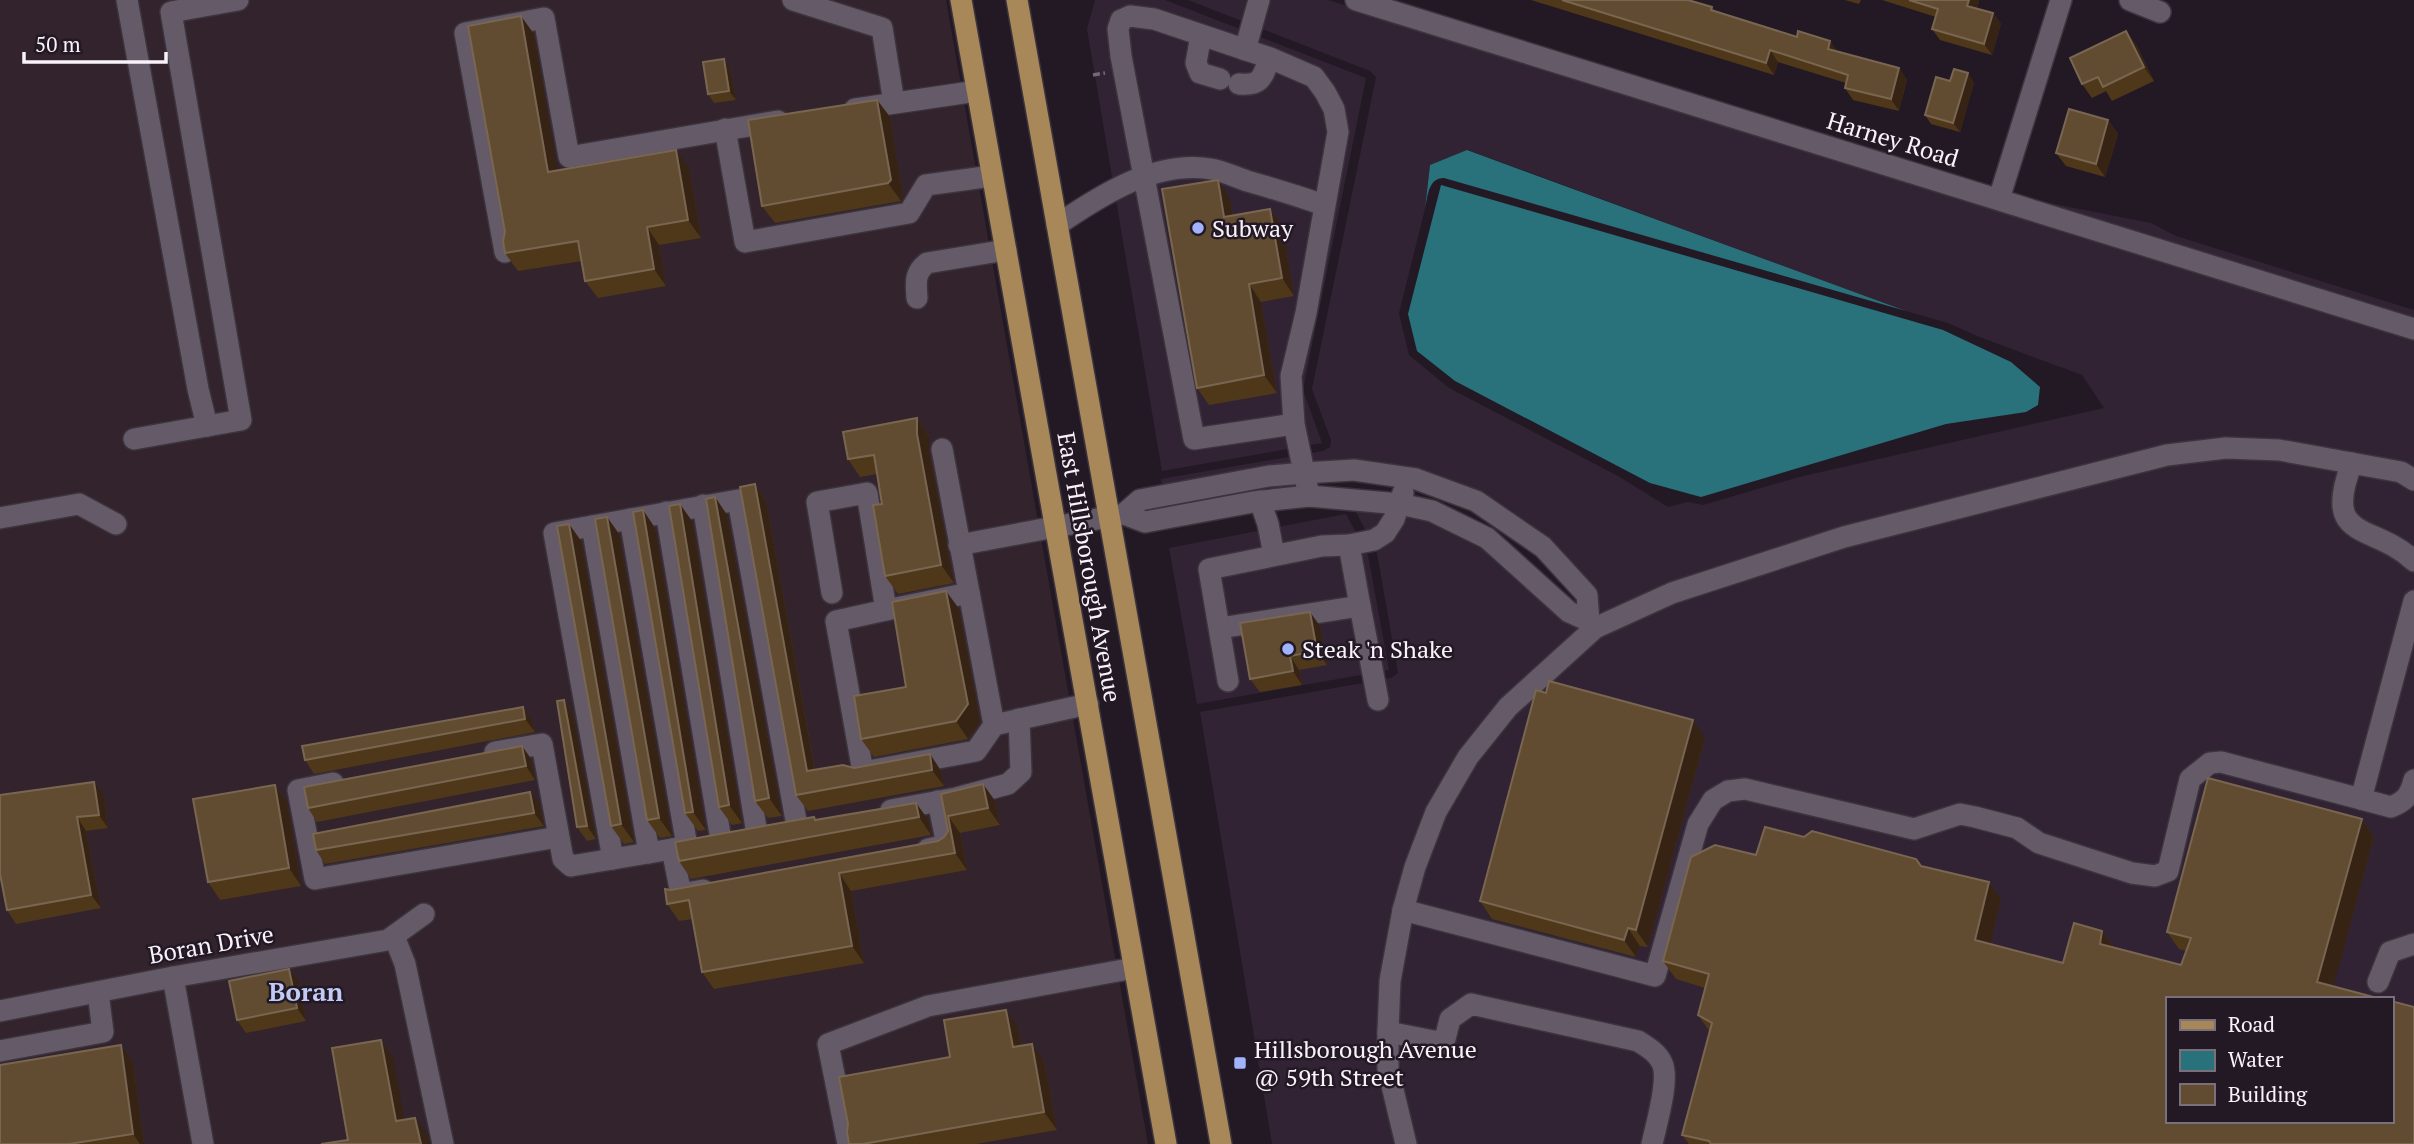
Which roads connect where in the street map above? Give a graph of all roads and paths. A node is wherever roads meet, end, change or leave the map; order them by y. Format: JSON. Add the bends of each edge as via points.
{"nodes":[{"id":1,"x":127,"y":0,"type":"edge"},
{"id":2,"x":238,"y":0,"type":"edge"},
{"id":3,"x":793,"y":0,"type":"edge"},
{"id":4,"x":961,"y":0,"type":"edge"},
{"id":5,"x":1017,"y":0,"type":"edge"},
{"id":6,"x":1259,"y":0,"type":"edge"},
{"id":7,"x":1356,"y":0,"type":"edge"},
{"id":8,"x":2062,"y":0,"type":"edge"},
{"id":9,"x":2130,"y":0,"type":"edge"},
{"id":10,"x":2160,"y":12,"type":"dead end"},
{"id":11,"x":1201,"y":35,"type":"junction"},
{"id":12,"x":1245,"y":50,"type":"junction"},
{"id":13,"x":1270,"y":58,"type":"junction"},
{"id":14,"x":977,"y":91,"type":"junction"},
{"id":15,"x":894,"y":103,"type":"junction"},
{"id":16,"x":829,"y":113,"type":"edge"},
{"id":17,"x":803,"y":117,"type":"edge"},
{"id":18,"x":725,"y":129,"type":"junction"},
{"id":19,"x":992,"y":176,"type":"junction"},
{"id":20,"x":1143,"y":178,"type":"junction"},
{"id":21,"x":1999,"y":199,"type":"junction"},
{"id":22,"x":1324,"y":205,"type":"junction"},
{"id":23,"x":1057,"y":225,"type":"junction"},
{"id":24,"x":1006,"y":250,"type":"junction"},
{"id":25,"x":505,"y":252,"type":"edge"},
{"id":26,"x":917,"y":298,"type":"dead end"},
{"id":27,"x":2414,"y":329,"type":"edge"},
{"id":28,"x":1293,"y":424,"type":"junction"},
{"id":29,"x":207,"y":426,"type":"junction"},
{"id":30,"x":134,"y":439,"type":"dead end"},
{"id":31,"x":942,"y":449,"type":"dead end"},
{"id":32,"x":2352,"y":463,"type":"junction"},
{"id":33,"x":1304,"y":473,"type":"junction"},
{"id":34,"x":1406,"y":477,"type":"junction"},
{"id":35,"x":2414,"y":480,"type":"edge"},
{"id":36,"x":1309,"y":496,"type":"junction"},
{"id":37,"x":1259,"y":501,"type":"junction"},
{"id":38,"x":1400,"y":504,"type":"junction"},
{"id":39,"x":703,"y":505,"type":"junction"},
{"id":40,"x":666,"y":512,"type":"junction"},
{"id":41,"x":1116,"y":516,"type":"junction"},
{"id":42,"x":0,"y":518,"type":"edge"},
{"id":43,"x":630,"y":519,"type":"junction"},
{"id":44,"x":116,"y":524,"type":"dead end"},
{"id":45,"x":592,"y":526,"type":"junction"},
{"id":46,"x":1056,"y":527,"type":"junction"},
{"id":47,"x":960,"y":545,"type":"junction"},
{"id":48,"x":1349,"y":545,"type":"junction"},
{"id":49,"x":1274,"y":555,"type":"junction"},
{"id":50,"x":2414,"y":561,"type":"edge"},
{"id":51,"x":832,"y":593,"type":"dead end"},
{"id":52,"x":969,"y":593,"type":"junction"},
{"id":53,"x":2414,"y":601,"type":"edge"},
{"id":54,"x":1360,"y":606,"type":"junction"},
{"id":55,"x":886,"y":610,"type":"junction"},
{"id":56,"x":1592,"y":624,"type":"junction"},
{"id":57,"x":1220,"y":628,"type":"junction"},
{"id":58,"x":1228,"y":681,"type":"dead end"},
{"id":59,"x":1378,"y":700,"type":"dead end"},
{"id":60,"x":1088,"y":704,"type":"junction"},
{"id":61,"x":1019,"y":719,"type":"junction"},
{"id":62,"x":994,"y":725,"type":"junction"},
{"id":63,"x":474,"y":756,"type":"edge"},
{"id":64,"x":352,"y":779,"type":"edge"},
{"id":65,"x":2414,"y":780,"type":"edge"},
{"id":66,"x":2361,"y":799,"type":"junction"},
{"id":67,"x":939,"y":801,"type":"junction"},
{"id":68,"x":874,"y":813,"type":"edge"},
{"id":69,"x":823,"y":822,"type":"edge"},
{"id":70,"x":797,"y":826,"type":"junction"},
{"id":71,"x":757,"y":834,"type":"junction"},
{"id":72,"x":558,"y":837,"type":"junction"},
{"id":73,"x":721,"y":840,"type":"junction"},
{"id":74,"x":680,"y":848,"type":"junction"},
{"id":75,"x":907,"y":852,"type":"edge"},
{"id":76,"x":649,"y":853,"type":"junction"},
{"id":77,"x":612,"y":859,"type":"junction"},
{"id":78,"x":721,"y":886,"type":"edge"},
{"id":79,"x":1403,"y":910,"type":"junction"},
{"id":80,"x":424,"y":914,"type":"dead end"},
{"id":81,"x":394,"y":936,"type":"junction"},
{"id":82,"x":2414,"y":944,"type":"edge"},
{"id":83,"x":1134,"y":968,"type":"junction"},
{"id":84,"x":173,"y":977,"type":"junction"},
{"id":85,"x":2378,"y":982,"type":"dead end"},
{"id":86,"x":98,"y":992,"type":"junction"},
{"id":87,"x":0,"y":1011,"type":"edge"},
{"id":88,"x":1388,"y":1032,"type":"junction"},
{"id":89,"x":0,"y":1051,"type":"edge"},
{"id":90,"x":203,"y":1144,"type":"edge"},
{"id":91,"x":443,"y":1144,"type":"edge"},
{"id":92,"x":848,"y":1144,"type":"edge"},
{"id":93,"x":1166,"y":1144,"type":"edge"},
{"id":94,"x":1221,"y":1144,"type":"edge"},
{"id":95,"x":1406,"y":1144,"type":"edge"},
{"id":96,"x":1652,"y":1144,"type":"edge"}],
"edges":[{"from":1,"to":29,"type":"street"},
{"from":2,"to":29,"type":"street","via":[[171,12],[241,420]]},
{"from":3,"to":15,"type":"street","via":[[882,28]]},
{"from":4,"to":14,"type":"main road","name":"East Hillsborough Avenue"},
{"from":5,"to":23,"type":"main road","name":"East Hillsborough Avenue"},
{"from":6,"to":12,"type":"street"},
{"from":7,"to":21,"type":"street","name":"Harney Road"},
{"from":8,"to":21,"type":"street"},
{"from":9,"to":10,"type":"street"},
{"from":11,"to":12,"type":"street"},
{"from":11,"to":13,"type":"street","via":[[1196,63],[1200,73],[1252,85],[1262,78]]},
{"from":11,"to":20,"type":"street","via":[[1154,19],[1130,16],[1121,20],[1121,57]]},
{"from":12,"to":13,"type":"street"},
{"from":13,"to":22,"type":"street","via":[[1314,77],[1334,109],[1338,132]]},
{"from":14,"to":15,"type":"street"},
{"from":14,"to":19,"type":"main road","name":"East Hillsborough Avenue"},
{"from":15,"to":16,"type":"street"},
{"from":17,"to":18,"type":"street"},
{"from":18,"to":19,"type":"street","via":[[745,242],[909,213],[926,186]]},
{"from":18,"to":25,"type":"street","via":[[569,157],[544,18],[465,33]]},
{"from":19,"to":24,"type":"main road","name":"East Hillsborough Avenue"},
{"from":20,"to":22,"type":"street","via":[[1164,171],[1210,169]]},
{"from":20,"to":23,"type":"street","via":[[1095,199]]},
{"from":20,"to":28,"type":"street","via":[[1194,439]]},
{"from":21,"to":27,"type":"street","name":"Harney Road"},
{"from":22,"to":28,"type":"street","via":[[1292,376]]},
{"from":23,"to":41,"type":"main road","name":"East Hillsborough Avenue"},
{"from":24,"to":26,"type":"street","via":[[926,263],[916,277]]},
{"from":24,"to":46,"type":"main road","name":"East Hillsborough Avenue"},
{"from":28,"to":33,"type":"street"},
{"from":29,"to":30,"type":"street"},
{"from":31,"to":47,"type":"street"},
{"from":32,"to":35,"type":"street","via":[[2401,472]]},
{"from":32,"to":50,"type":"street","via":[[2341,505],[2348,523],[2402,549]]},
{"from":32,"to":56,"type":"street","via":[[2279,450],[2226,448],[2167,455],[1844,537]]},
{"from":33,"to":34,"type":"street","via":[[1354,470]]},
{"from":33,"to":36,"type":"street"},
{"from":33,"to":41,"type":"street","via":[[1140,500]]},
{"from":34,"to":38,"type":"street"},
{"from":34,"to":56,"type":"street","via":[[1476,501],[1543,547],[1587,595]]},
{"from":36,"to":37,"type":"street"},
{"from":36,"to":38,"type":"street"},
{"from":37,"to":41,"type":"street","via":[[1145,522]]},
{"from":37,"to":49,"type":"street"},
{"from":38,"to":48,"type":"street","via":[[1385,533]]},
{"from":38,"to":56,"type":"street","via":[[1432,511],[1487,538],[1569,612]]},
{"from":39,"to":40,"type":"street"},
{"from":39,"to":70,"type":"street","via":[[738,500]]},
{"from":39,"to":71,"type":"street"},
{"from":40,"to":43,"type":"street"},
{"from":40,"to":73,"type":"street"},
{"from":41,"to":46,"type":"street"},
{"from":41,"to":94,"type":"main road","name":"East Hillsborough Avenue"},
{"from":42,"to":44,"type":"street","via":[[79,504]]},
{"from":43,"to":45,"type":"street"},
{"from":43,"to":74,"type":"street"},
{"from":45,"to":76,"type":"street"},
{"from":45,"to":77,"type":"street","via":[[554,533]]},
{"from":46,"to":47,"type":"street"},
{"from":46,"to":60,"type":"main road","name":"East Hillsborough Avenue"},
{"from":47,"to":52,"type":"street"},
{"from":48,"to":49,"type":"street"},
{"from":48,"to":54,"type":"street"},
{"from":49,"to":57,"type":"street","via":[[1209,569]]},
{"from":51,"to":55,"type":"street","via":[[817,502],[867,493]]},
{"from":52,"to":55,"type":"street"},
{"from":52,"to":62,"type":"street"},
{"from":53,"to":66,"type":"street"},
{"from":54,"to":57,"type":"street"},
{"from":54,"to":59,"type":"street"},
{"from":55,"to":62,"type":"street","via":[[836,621],[863,772],[976,751]]},
{"from":56,"to":79,"type":"street","via":[[1508,707],[1468,757],[1436,812]]},
{"from":57,"to":58,"type":"street"},
{"from":60,"to":61,"type":"street"},
{"from":60,"to":83,"type":"main road","name":"East Hillsborough Avenue"},
{"from":61,"to":62,"type":"street"},
{"from":61,"to":67,"type":"street","via":[[1021,772],[1008,784]]},
{"from":63,"to":72,"type":"street","via":[[542,744],[543,792]]},
{"from":64,"to":72,"type":"street","via":[[298,790],[314,836],[315,879]]},
{"from":65,"to":66,"type":"street","via":[[2405,801],[2391,807]]},
{"from":66,"to":79,"type":"street","via":[[2221,762],[2210,763],[2190,779],[2168,871],[2155,876],[2039,844],[2017,828],[1960,814],[1914,829],[1745,789],[1728,791],[1713,800],[1698,824],[1655,976]]},
{"from":67,"to":68,"type":"street"},
{"from":67,"to":75,"type":"street","via":[[947,845]]},
{"from":69,"to":70,"type":"street"},
{"from":70,"to":71,"type":"street"},
{"from":71,"to":73,"type":"street"},
{"from":72,"to":77,"type":"street","via":[[563,859],[571,866]]},
{"from":73,"to":74,"type":"street"},
{"from":74,"to":76,"type":"street"},
{"from":74,"to":78,"type":"street","via":[[681,894]]},
{"from":76,"to":77,"type":"street"},
{"from":79,"to":88,"type":"street","via":[[1390,981]]},
{"from":80,"to":81,"type":"street","name":"Boran Drive"},
{"from":81,"to":84,"type":"street","name":"Boran Drive"},
{"from":81,"to":91,"type":"street","via":[[405,964]]},
{"from":82,"to":85,"type":"street","via":[[2390,952]]},
{"from":83,"to":92,"type":"street","via":[[928,1006],[828,1044]]},
{"from":83,"to":93,"type":"main road","name":"East Hillsborough Avenue"},
{"from":84,"to":86,"type":"street","name":"Boran Drive"},
{"from":84,"to":90,"type":"street"},
{"from":86,"to":87,"type":"street","name":"Boran Drive"},
{"from":86,"to":89,"type":"street","via":[[103,1032]]},
{"from":88,"to":95,"type":"street","via":[[1388,1069]]},
{"from":88,"to":96,"type":"street","via":[[1444,1043],[1450,1019],[1471,1004],[1638,1041],[1663,1064],[1665,1079]]}]}
